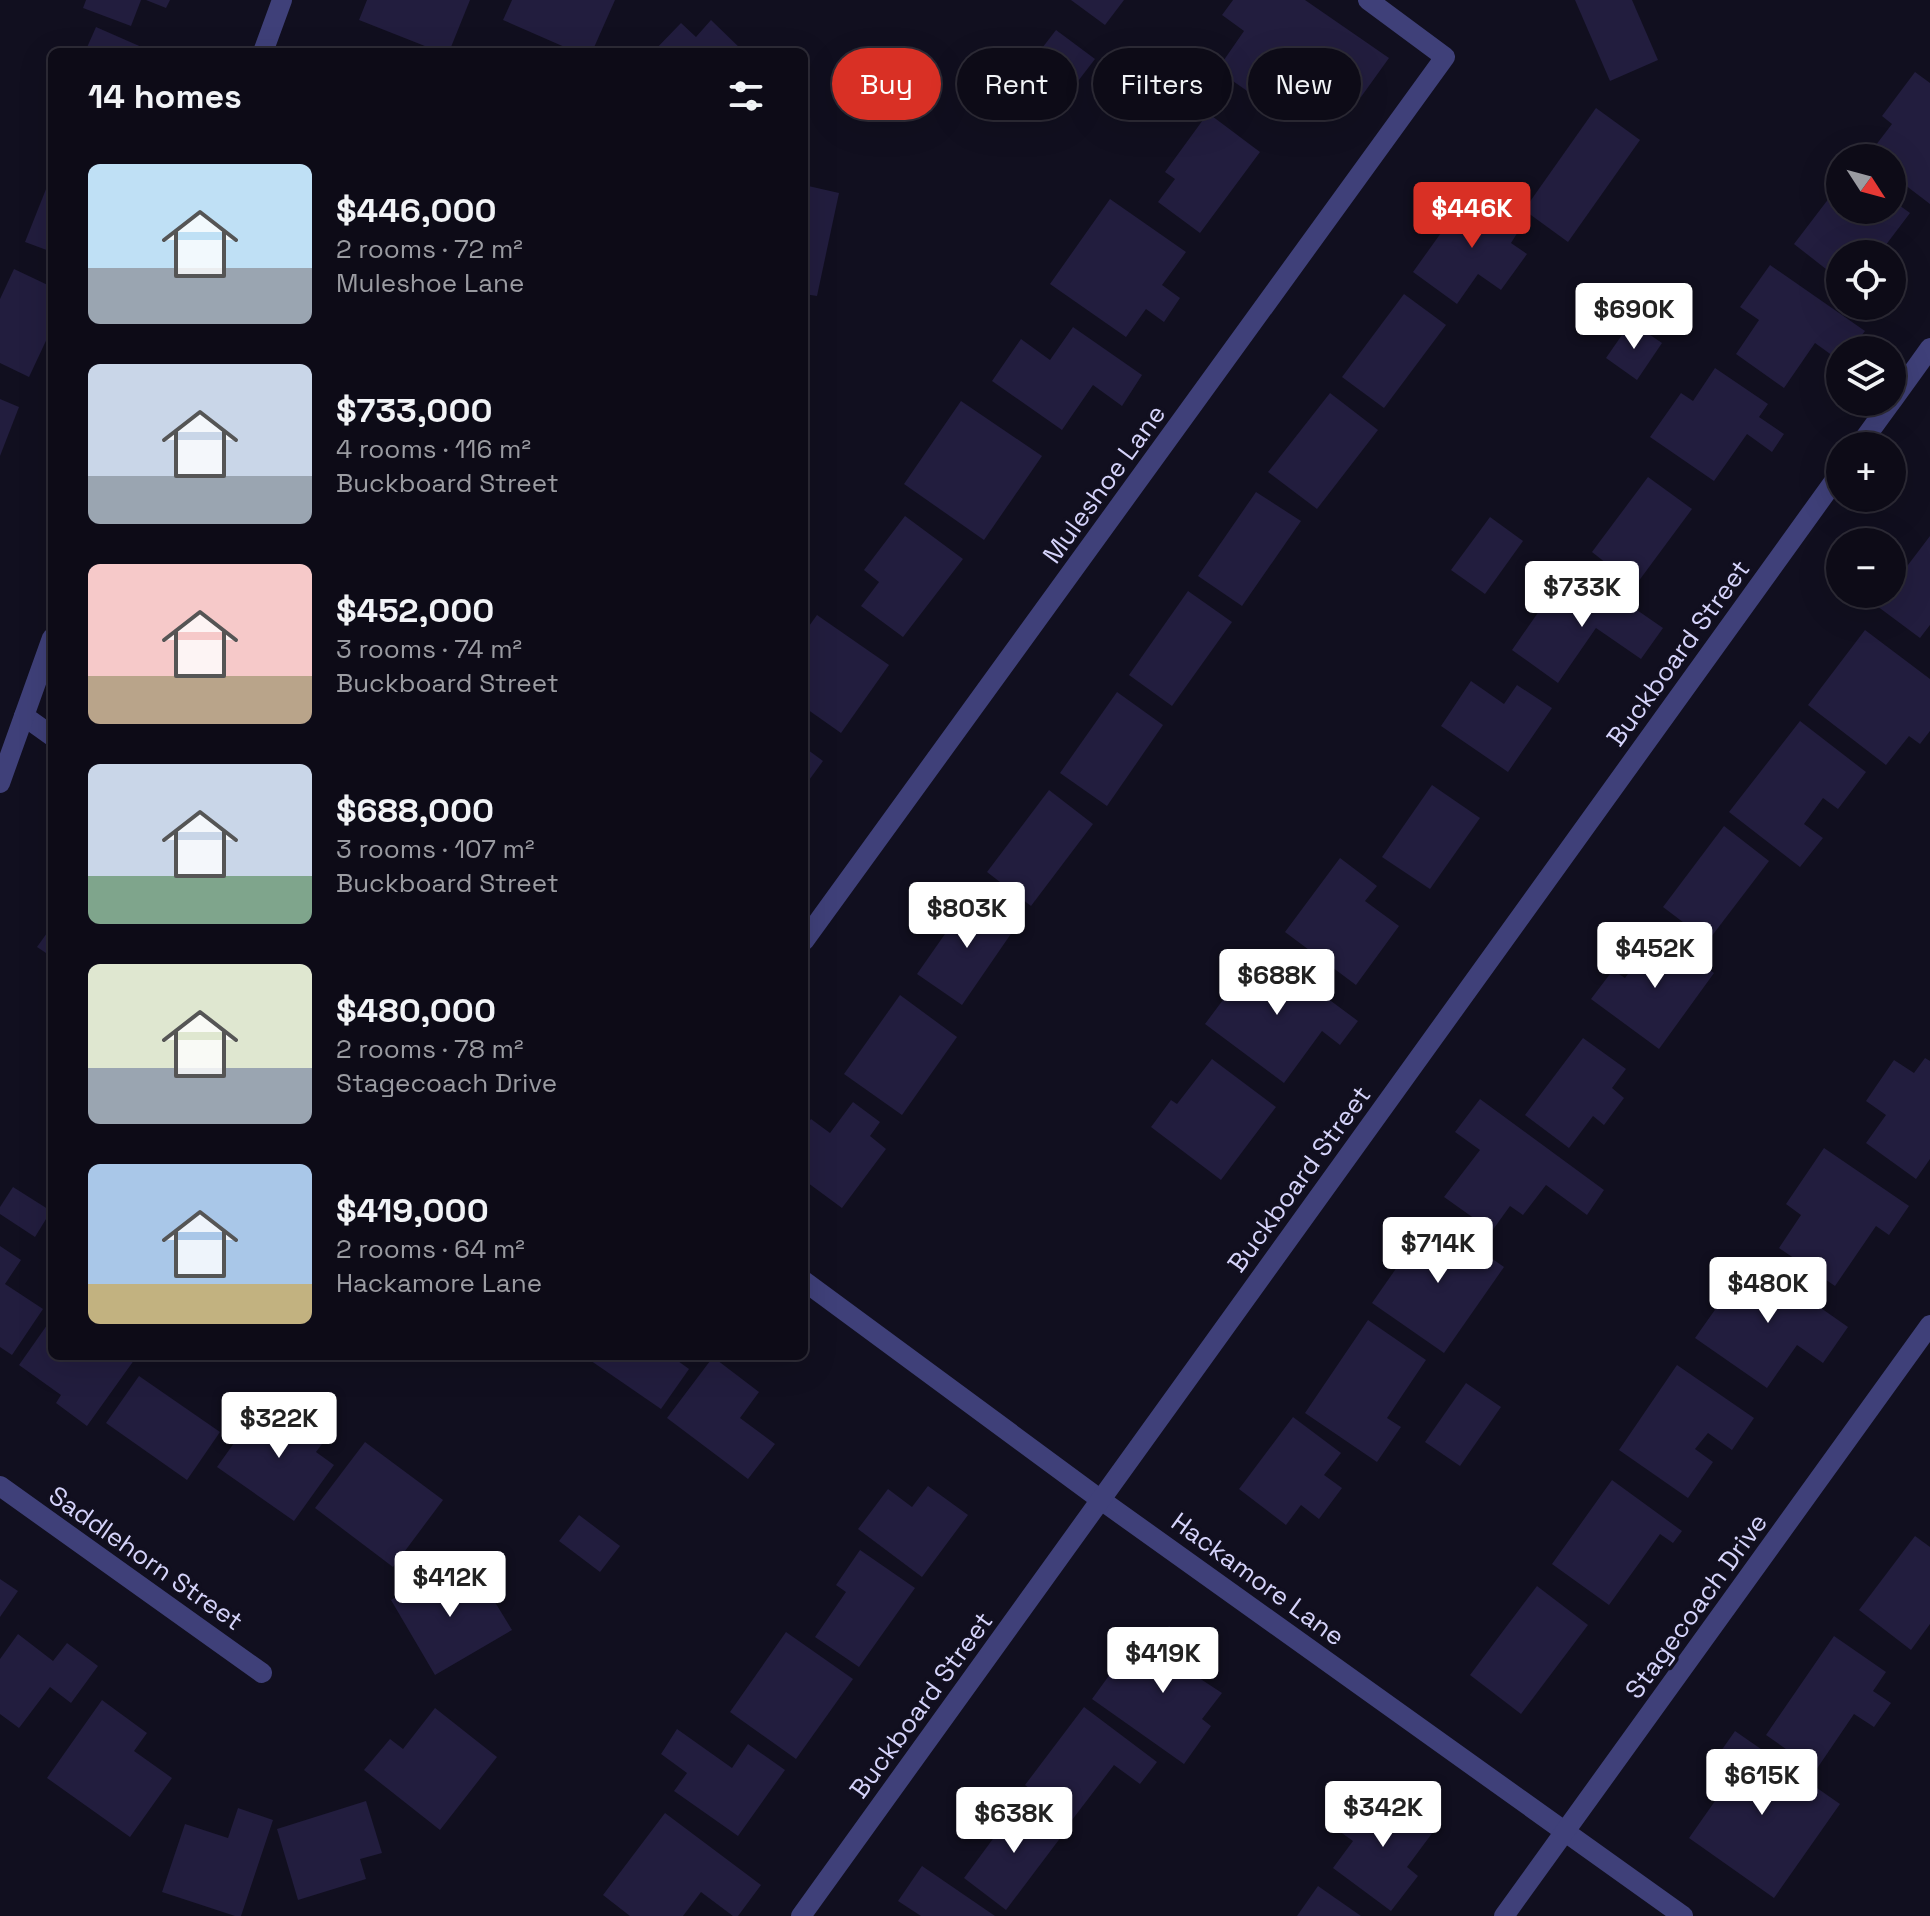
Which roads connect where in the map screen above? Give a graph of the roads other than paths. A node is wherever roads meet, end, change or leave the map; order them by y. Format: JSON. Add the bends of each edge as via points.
{"nodes":[{"id":1,"x":282,"y":0,"type":"edge"},
{"id":2,"x":1368,"y":0,"type":"edge"},
{"id":3,"x":264,"y":48,"type":"edge"},
{"id":4,"x":1930,"y":348,"type":"edge"},
{"id":5,"x":1906,"y":381,"type":"edge"},
{"id":6,"x":1826,"y":492,"type":"edge"},
{"id":7,"x":48,"y":649,"type":"edge"},
{"id":8,"x":24,"y":716,"type":"junction"},
{"id":9,"x":48,"y":733,"type":"edge"},
{"id":10,"x":0,"y":783,"type":"edge"},
{"id":11,"x":808,"y":935,"type":"edge"},
{"id":12,"x":808,"y":1284,"type":"edge"},
{"id":13,"x":1930,"y":1325,"type":"edge"},
{"id":14,"x":0,"y":1486,"type":"edge"},
{"id":15,"x":1101,"y":1500,"type":"junction"},
{"id":16,"x":262,"y":1673,"type":"dead end"},
{"id":17,"x":1566,"y":1831,"type":"junction"},
{"id":18,"x":801,"y":1916,"type":"edge"},
{"id":19,"x":1504,"y":1916,"type":"edge"},
{"id":20,"x":1683,"y":1916,"type":"edge"}],
"edges":[{"from":1,"to":3,"type":"street"},
{"from":2,"to":11,"type":"street","name":"Muleshoe Lane","via":[[1445,57]]},
{"from":4,"to":5,"type":"street"},
{"from":6,"to":15,"type":"street","name":"Buckboard Street"},
{"from":7,"to":8,"type":"street"},
{"from":8,"to":9,"type":"street"},
{"from":8,"to":10,"type":"street"},
{"from":12,"to":15,"type":"street","name":"Hackamore Lane"},
{"from":13,"to":17,"type":"street","name":"Stagecoach Drive"},
{"from":14,"to":16,"type":"street","name":"Saddlehorn Street"},
{"from":15,"to":17,"type":"street","name":"Hackamore Lane"},
{"from":15,"to":18,"type":"street","name":"Buckboard Street"},
{"from":17,"to":19,"type":"street","name":"Stagecoach Drive"},
{"from":17,"to":20,"type":"street","name":"Hackamore Lane"}]}
